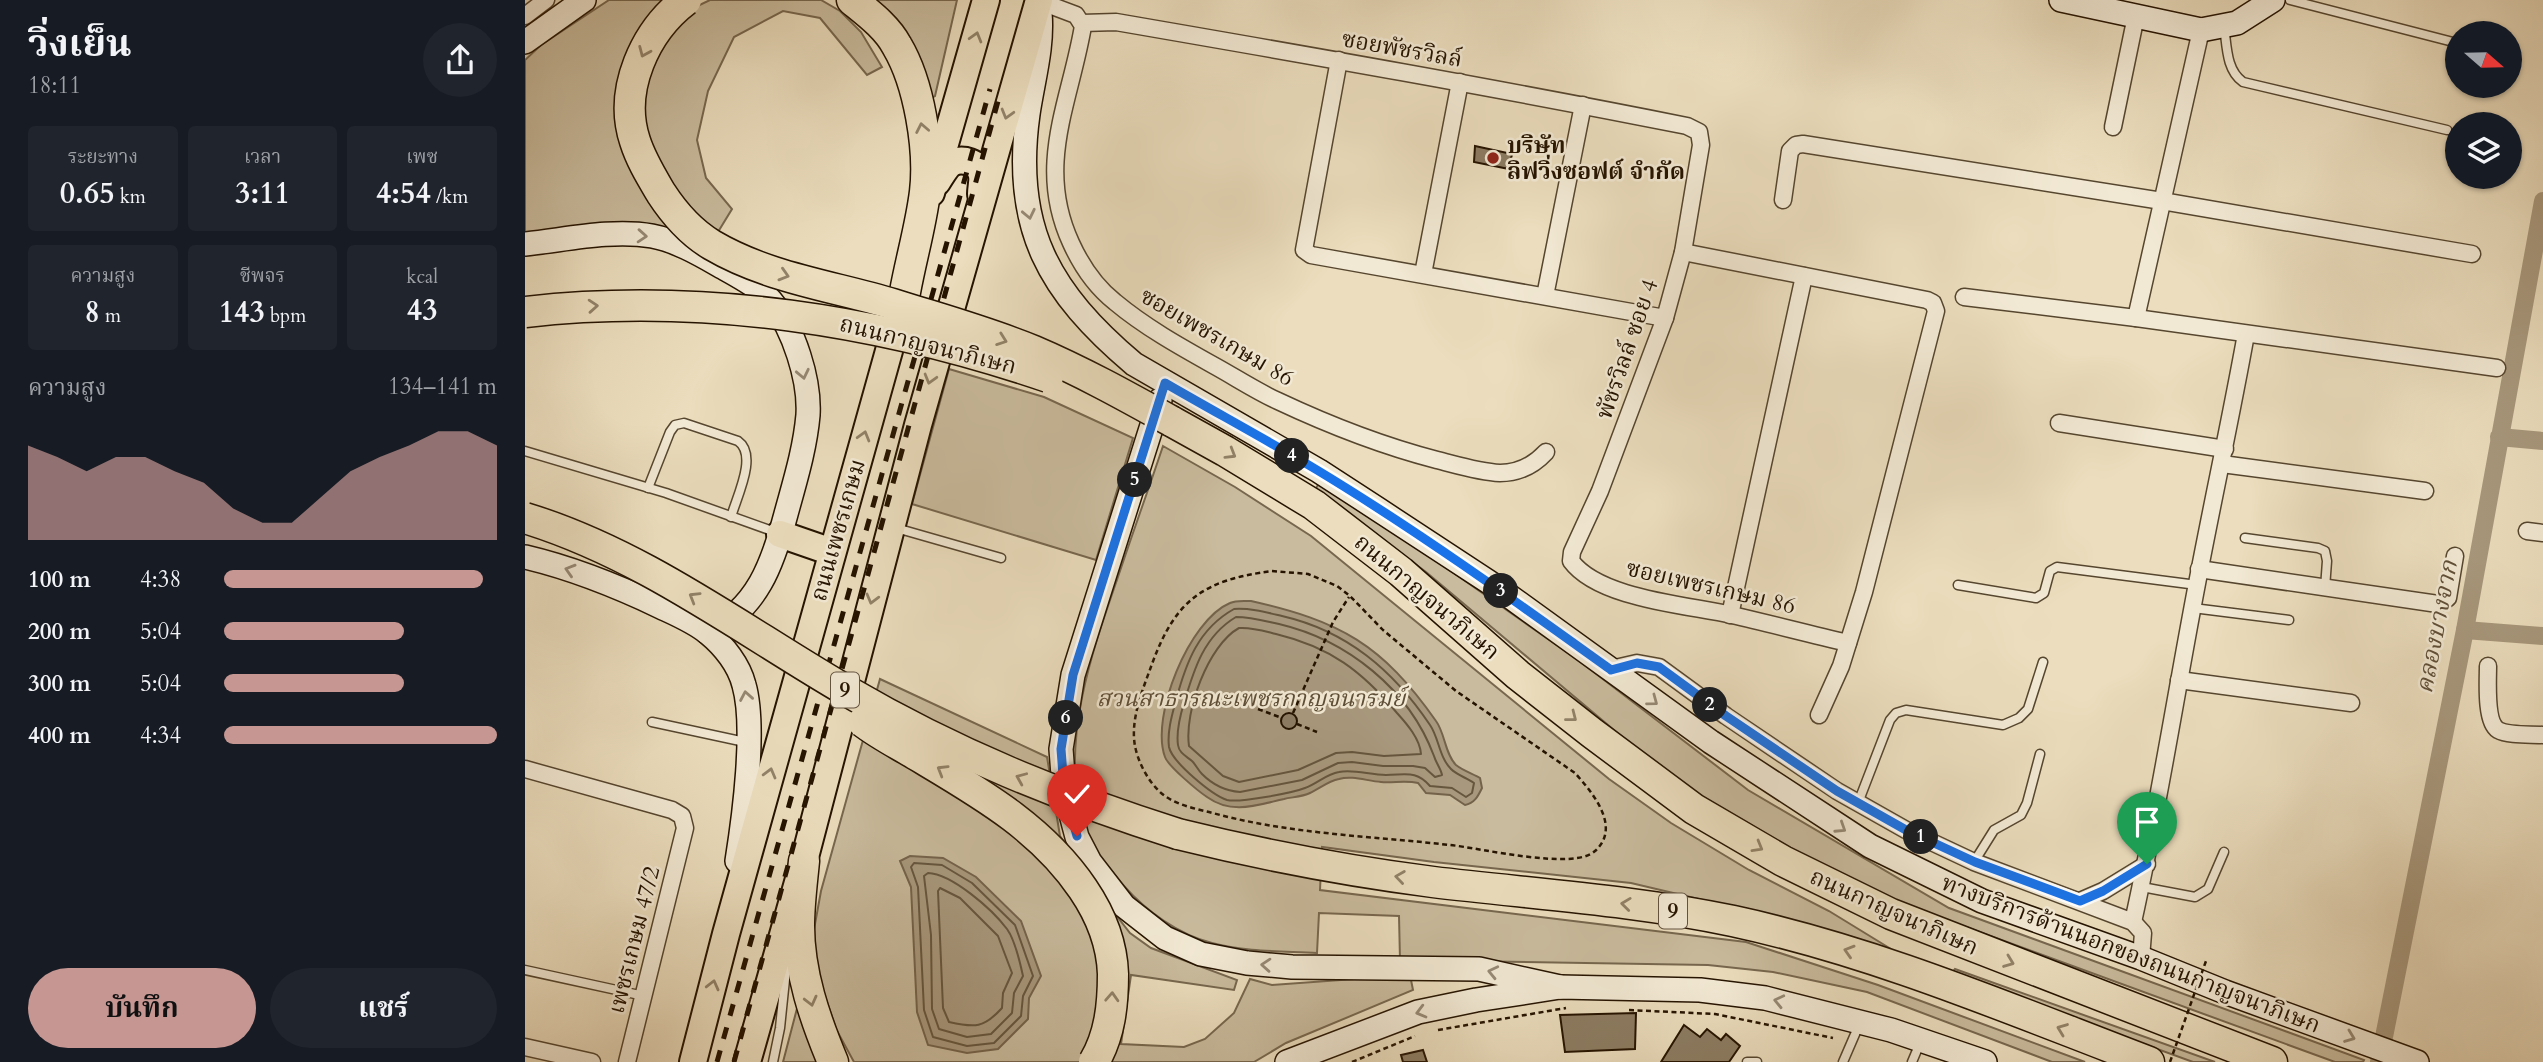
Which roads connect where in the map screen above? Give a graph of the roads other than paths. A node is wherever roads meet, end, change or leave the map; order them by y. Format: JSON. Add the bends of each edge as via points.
{"nodes":[{"id":1,"x":584,"y":0,"type":"edge"},
{"id":2,"x":686,"y":0,"type":"edge"},
{"id":3,"x":852,"y":0,"type":"edge"},
{"id":4,"x":986,"y":0,"type":"edge"},
{"id":5,"x":1039,"y":0,"type":"edge"},
{"id":6,"x":2063,"y":0,"type":"edge"},
{"id":7,"x":2273,"y":0,"type":"edge"},
{"id":8,"x":2290,"y":0,"type":"edge"},
{"id":9,"x":2136,"y":16,"type":"junction"},
{"id":10,"x":1082,"y":23,"type":"junction"},
{"id":11,"x":2224,"y":26,"type":"junction"},
{"id":12,"x":2201,"y":30,"type":"junction"},
{"id":13,"x":2445,"y":40,"type":"edge"},
{"id":14,"x":525,"y":42,"type":"edge"},
{"id":15,"x":1339,"y":60,"type":"junction"},
{"id":16,"x":1460,"y":82,"type":"junction"},
{"id":17,"x":1583,"y":105,"type":"junction"},
{"id":18,"x":2113,"y":127,"type":"dead end"},
{"id":19,"x":2445,"y":130,"type":"edge"},
{"id":20,"x":1701,"y":145,"type":"joint"},
{"id":21,"x":932,"y":190,"type":"junction"},
{"id":22,"x":1783,"y":200,"type":"dead end"},
{"id":23,"x":981,"y":201,"type":"junction"},
{"id":24,"x":2162,"y":201,"type":"junction"},
{"id":25,"x":525,"y":244,"type":"edge"},
{"id":26,"x":1683,"y":252,"type":"junction"},
{"id":27,"x":2472,"y":254,"type":"dead end"},
{"id":28,"x":1423,"y":274,"type":"junction"},
{"id":29,"x":1804,"y":276,"type":"junction"},
{"id":30,"x":905,"y":292,"type":"junction"},
{"id":31,"x":1545,"y":296,"type":"junction"},
{"id":32,"x":1964,"y":297,"type":"dead end"},
{"id":33,"x":525,"y":312,"type":"edge"},
{"id":34,"x":2136,"y":317,"type":"junction"},
{"id":35,"x":1665,"y":318,"type":"junction"},
{"id":36,"x":2246,"y":334,"type":"junction"},
{"id":37,"x":2497,"y":368,"type":"dead end"},
{"id":38,"x":1165,"y":383,"type":"junction"},
{"id":39,"x":1171,"y":421,"type":"junction"},
{"id":40,"x":2059,"y":423,"type":"dead end"},
{"id":41,"x":525,"y":451,"type":"edge"},
{"id":42,"x":1546,"y":452,"type":"dead end"},
{"id":43,"x":2224,"y":456,"type":"junction"},
{"id":44,"x":648,"y":488,"type":"junction"},
{"id":45,"x":2425,"y":491,"type":"dead end"},
{"id":46,"x":731,"y":517,"type":"junction"},
{"id":47,"x":525,"y":518,"type":"edge"},
{"id":48,"x":891,"y":527,"type":"junction"},
{"id":49,"x":781,"y":534,"type":"junction"},
{"id":50,"x":2245,"y":538,"type":"dead end"},
{"id":51,"x":832,"y":552,"type":"junction"},
{"id":52,"x":2455,"y":556,"type":"dead end"},
{"id":53,"x":525,"y":557,"type":"edge"},
{"id":54,"x":1001,"y":558,"type":"dead end"},
{"id":55,"x":1571,"y":561,"type":"joint"},
{"id":56,"x":2198,"y":577,"type":"junction"},
{"id":57,"x":1958,"y":585,"type":"dead end"},
{"id":58,"x":2325,"y":588,"type":"junction"},
{"id":59,"x":2193,"y":608,"type":"junction"},
{"id":60,"x":1730,"y":615,"type":"junction"},
{"id":61,"x":2289,"y":620,"type":"dead end"},
{"id":62,"x":742,"y":626,"type":"junction"},
{"id":63,"x":707,"y":632,"type":"junction"},
{"id":64,"x":1848,"y":643,"type":"junction"},
{"id":65,"x":2042,"y":662,"type":"dead end"},
{"id":66,"x":2488,"y":666,"type":"dead end"},
{"id":67,"x":1611,"y":670,"type":"junction"},
{"id":68,"x":2179,"y":680,"type":"junction"},
{"id":69,"x":2351,"y":703,"type":"dead end"},
{"id":70,"x":1819,"y":715,"type":"dead end"},
{"id":71,"x":1726,"y":716,"type":"junction"},
{"id":72,"x":652,"y":722,"type":"dead end"},
{"id":73,"x":2543,"y":735,"type":"edge"},
{"id":74,"x":1711,"y":742,"type":"junction"},
{"id":75,"x":748,"y":743,"type":"junction"},
{"id":76,"x":2040,"y":754,"type":"dead end"},
{"id":77,"x":525,"y":769,"type":"edge"},
{"id":78,"x":1859,"y":803,"type":"junction"},
{"id":79,"x":2224,"y":852,"type":"dead end"},
{"id":80,"x":804,"y":860,"type":"junction"},
{"id":81,"x":1975,"y":862,"type":"junction"},
{"id":82,"x":2147,"y":864,"type":"junction"},
{"id":83,"x":2142,"y":887,"type":"junction"},
{"id":84,"x":2080,"y":901,"type":"junction"},
{"id":85,"x":788,"y":919,"type":"junction"},
{"id":86,"x":2133,"y":922,"type":"junction"},
{"id":87,"x":726,"y":934,"type":"junction"},
{"id":88,"x":2141,"y":958,"type":"junction"},
{"id":89,"x":525,"y":970,"type":"edge"},
{"id":90,"x":1560,"y":988,"type":"junction"},
{"id":91,"x":644,"y":996,"type":"junction"},
{"id":92,"x":1861,"y":1022,"type":"junction"},
{"id":93,"x":1921,"y":1040,"type":"junction"},
{"id":94,"x":525,"y":1047,"type":"edge"},
{"id":95,"x":592,"y":1062,"type":"edge"},
{"id":96,"x":627,"y":1062,"type":"edge"},
{"id":97,"x":693,"y":1062,"type":"edge"},
{"id":98,"x":747,"y":1062,"type":"edge"},
{"id":99,"x":773,"y":1062,"type":"edge"},
{"id":100,"x":833,"y":1062,"type":"edge"},
{"id":101,"x":1094,"y":1062,"type":"edge"},
{"id":102,"x":1287,"y":1062,"type":"edge"},
{"id":103,"x":1747,"y":1062,"type":"edge"},
{"id":104,"x":1758,"y":1062,"type":"edge"},
{"id":105,"x":1843,"y":1062,"type":"edge"},
{"id":106,"x":1912,"y":1062,"type":"edge"},
{"id":107,"x":1985,"y":1062,"type":"edge"},
{"id":108,"x":2149,"y":1062,"type":"edge"},
{"id":109,"x":2272,"y":1062,"type":"edge"},
{"id":110,"x":2417,"y":1062,"type":"edge"}],
"edges":[{"from":1,"to":14,"type":"main road"},
{"from":2,"to":39,"type":"highway","one_way":true,"bridge":true,"via":[[660,23],[635,72],[634,138],[647,170],[675,213],[710,244],[751,265],[892,304],[1034,351]]},
{"from":30,"to":3,"type":"highway","one_way":true,"via":[[925,191],[924,138],[914,87],[897,45]]},
{"from":21,"to":4,"type":"main road","name":"ถนนเพชรเกษม","one_way":true},
{"from":5,"to":10,"type":"street","via":[[1076,15]]},
{"from":5,"to":23,"type":"main road","one_way":true},
{"from":5,"to":38,"type":"main road","name":"ทางบริการด้านนอกของถนนกาญจนาภิเษก","one_way":true,"via":[[1040,46],[1023,167],[1033,230],[1055,280],[1073,304],[1108,342]]},
{"from":6,"to":9,"type":"main road"},
{"from":7,"to":11,"type":"main road"},
{"from":8,"to":13,"type":"lane"},
{"from":9,"to":12,"type":"main road"},
{"from":9,"to":18,"type":"street"},
{"from":10,"to":15,"type":"street","name":"ซอยพัชรวิลล์","via":[[1116,22]]},
{"from":10,"to":42,"type":"street","name":"ซอยเพชรเกษม 86","via":[[1057,138],[1054,177],[1059,214],[1072,245],[1088,274],[1112,300],[1175,344],[1277,401],[1381,443],[1501,473],[1532,466]]},
{"from":11,"to":12,"type":"main road"},
{"from":11,"to":19,"type":"lane","via":[[2229,60],[2235,76],[2243,82]]},
{"from":12,"to":24,"type":"street"},
{"from":15,"to":16,"type":"street","name":"ซอยพัชรวิลล์"},
{"from":15,"to":28,"type":"street","via":[[1304,250],[1311,255]]},
{"from":16,"to":17,"type":"street","name":"ซอยพัชรวิลล์"},
{"from":16,"to":28,"type":"street"},
{"from":17,"to":20,"type":"street","name":"ซอยพัชรวิลล์","via":[[1688,126],[1699,132]]},
{"from":17,"to":31,"type":"street"},
{"from":20,"to":26,"type":"street","name":"พัชรวิลล์ ซอย 4"},
{"from":21,"to":23,"type":"main road","via":[[949,164],[965,160],[982,176]]},
{"from":21,"to":30,"type":"main road","name":"ถนนเพชรเกษม"},
{"from":22,"to":24,"type":"street","via":[[1790,151],[1803,144]]},
{"from":23,"to":48,"type":"main road","one_way":true},
{"from":24,"to":27,"type":"street"},
{"from":24,"to":34,"type":"street"},
{"from":25,"to":49,"type":"main road","one_way":true,"via":[[617,235],[677,242],[745,280],[771,301],[804,373],[808,413],[801,461]]},
{"from":26,"to":29,"type":"street"},
{"from":26,"to":35,"type":"street","name":"พัชรวิลล์ ซอย 4"},
{"from":28,"to":31,"type":"street"},
{"from":29,"to":60,"type":"street"},
{"from":29,"to":64,"type":"street","via":[[1927,300],[1936,311]]},
{"from":51,"to":30,"type":"main road","name":"ถนนเพชรเกษม","one_way":true},
{"from":31,"to":35,"type":"street"},
{"from":32,"to":34,"type":"street"},
{"from":33,"to":39,"type":"highway","name":"ถนนกาญจนาภิเษก","one_way":true,"bridge":true,"via":[[608,305],[699,307],[839,322],[957,348]]},
{"from":34,"to":36,"type":"street"},
{"from":35,"to":55,"type":"street","name":"พัชรวิลล์ ซอย 4"},
{"from":36,"to":37,"type":"street"},
{"from":36,"to":43,"type":"street"},
{"from":38,"to":67,"type":"main road","name":"ทางบริการด้านนอกของถนนกาญจนาภิเษก","via":[[1369,503]]},
{"from":90,"to":38,"type":"main road","one_way":true,"via":[[1479,969],[1292,967],[1201,954],[1165,938],[1124,906],[1090,862],[1077,836],[1064,788],[1061,749],[1073,675]]},
{"from":39,"to":109,"type":"highway","name":"ถนนกาญจนาภิเษก","one_way":true,"via":[[1314,505],[1401,572],[1518,675],[1694,809],[1783,861],[1891,914]]},
{"from":40,"to":43,"type":"street"},
{"from":41,"to":44,"type":"lane"},
{"from":43,"to":45,"type":"street"},
{"from":43,"to":56,"type":"street"},
{"from":44,"to":46,"type":"lane"},
{"from":44,"to":46,"type":"lane","via":[[675,425],[684,423],[738,441],[749,459]]},
{"from":46,"to":49,"type":"lane"},
{"from":62,"to":47,"type":"highway","name":"ถนนกาญจนาภิเษก","number":"9","one_way":true,"bridge":true,"via":[[629,561]]},
{"from":48,"to":54,"type":"lane"},
{"from":48,"to":80,"type":"main road","one_way":true},
{"from":49,"to":51,"type":"main road"},
{"from":49,"to":63,"type":"main road","via":[[760,585],[743,609]]},
{"from":50,"to":58,"type":"lane","via":[[2325,551]]},
{"from":87,"to":51,"type":"main road","name":"ถนนเพชรเกษม","one_way":true},
{"from":52,"to":58,"type":"street","via":[[2448,598],[2438,604]]},
{"from":63,"to":53,"type":"main road","one_way":true,"via":[[627,591]]},
{"from":55,"to":60,"type":"street","name":"ซอยเพชรเกษม 86","via":[[1588,577],[1627,594]]},
{"from":56,"to":57,"type":"lane","via":[[2057,567],[2050,571],[2044,593],[2036,598]]},
{"from":56,"to":58,"type":"street"},
{"from":56,"to":59,"type":"street"},
{"from":59,"to":61,"type":"lane"},
{"from":59,"to":68,"type":"street"},
{"from":60,"to":64,"type":"street","name":"ซอยเพชรเกษม 86"},
{"from":101,"to":62,"type":"highway","one_way":true,"bridge":true,"via":[[1109,1027],[1112,963],[1104,927],[1071,871],[1023,823],[867,725]]},
{"from":108,"to":62,"type":"highway","name":"ถนนกาญจนาภิเษก","number":"9","one_way":true,"bridge":true,"via":[[1896,965],[1744,924],[1637,905],[1350,871],[1178,834],[972,758],[827,680]]},
{"from":75,"to":63,"type":"main road","one_way":true,"via":[[744,684],[732,659]]},
{"from":64,"to":70,"type":"street"},
{"from":65,"to":78,"type":"lane","via":[[2028,709],[2003,725],[1906,710],[1896,713],[1889,720]]},
{"from":66,"to":73,"type":"street","via":[[2489,709],[2495,729]]},
{"from":67,"to":71,"type":"street","via":[[1637,663],[1659,667]]},
{"from":67,"to":74,"type":"main road","name":"ทางบริการด้านนอกของถนนกาญจนาภิเษก","one_way":true},
{"from":68,"to":69,"type":"street"},
{"from":68,"to":82,"type":"street"},
{"from":71,"to":74,"type":"street"},
{"from":71,"to":78,"type":"street"},
{"from":72,"to":75,"type":"lane"},
{"from":74,"to":88,"type":"main road","name":"ทางบริการด้านนอกของถนนกาญจนาภิเษก","one_way":true,"via":[[1870,846],[1922,874],[1982,901]]},
{"from":75,"to":87,"type":"main road","via":[[739,852]]},
{"from":76,"to":81,"type":"lane","via":[[2021,815],[1994,830]]},
{"from":77,"to":91,"type":"street","name":"เพชรเกษม 47/2","via":[[682,816],[685,828]]},
{"from":78,"to":81,"type":"street"},
{"from":79,"to":83,"type":"lane","via":[[2208,889],[2195,897]]},
{"from":80,"to":85,"type":"main road"},
{"from":80,"to":100,"type":"highway","one_way":true,"via":[[799,926],[804,973],[817,1025]]},
{"from":81,"to":84,"type":"street"},
{"from":82,"to":83,"type":"street"},
{"from":82,"to":84,"type":"street"},
{"from":83,"to":86,"type":"street"},
{"from":84,"to":86,"type":"street"},
{"from":85,"to":98,"type":"main road"},
{"from":85,"to":99,"type":"lane","via":[[787,974]]},
{"from":86,"to":88,"type":"street","via":[[2143,933]]},
{"from":97,"to":87,"type":"main road","name":"ถนนเพชรเกษม","one_way":true},
{"from":88,"to":110,"type":"main road","name":"ทางบริการด้านนอกของถนนกาญจนาภิเษก","one_way":true},
{"from":89,"to":91,"type":"lane"},
{"from":92,"to":90,"type":"main road","one_way":true,"via":[[1765,998],[1700,989]]},
{"from":90,"to":102,"type":"main road","one_way":true,"via":[[1418,1012]]},
{"from":91,"to":96,"type":"street","name":"เพชรเกษม 47/2"},
{"from":92,"to":93,"type":"main road"},
{"from":92,"to":105,"type":"lane"},
{"from":93,"to":106,"type":"lane"},
{"from":93,"to":107,"type":"main road"},
{"from":94,"to":95,"type":"street"},
{"from":103,"to":104,"type":"lane"}]}
